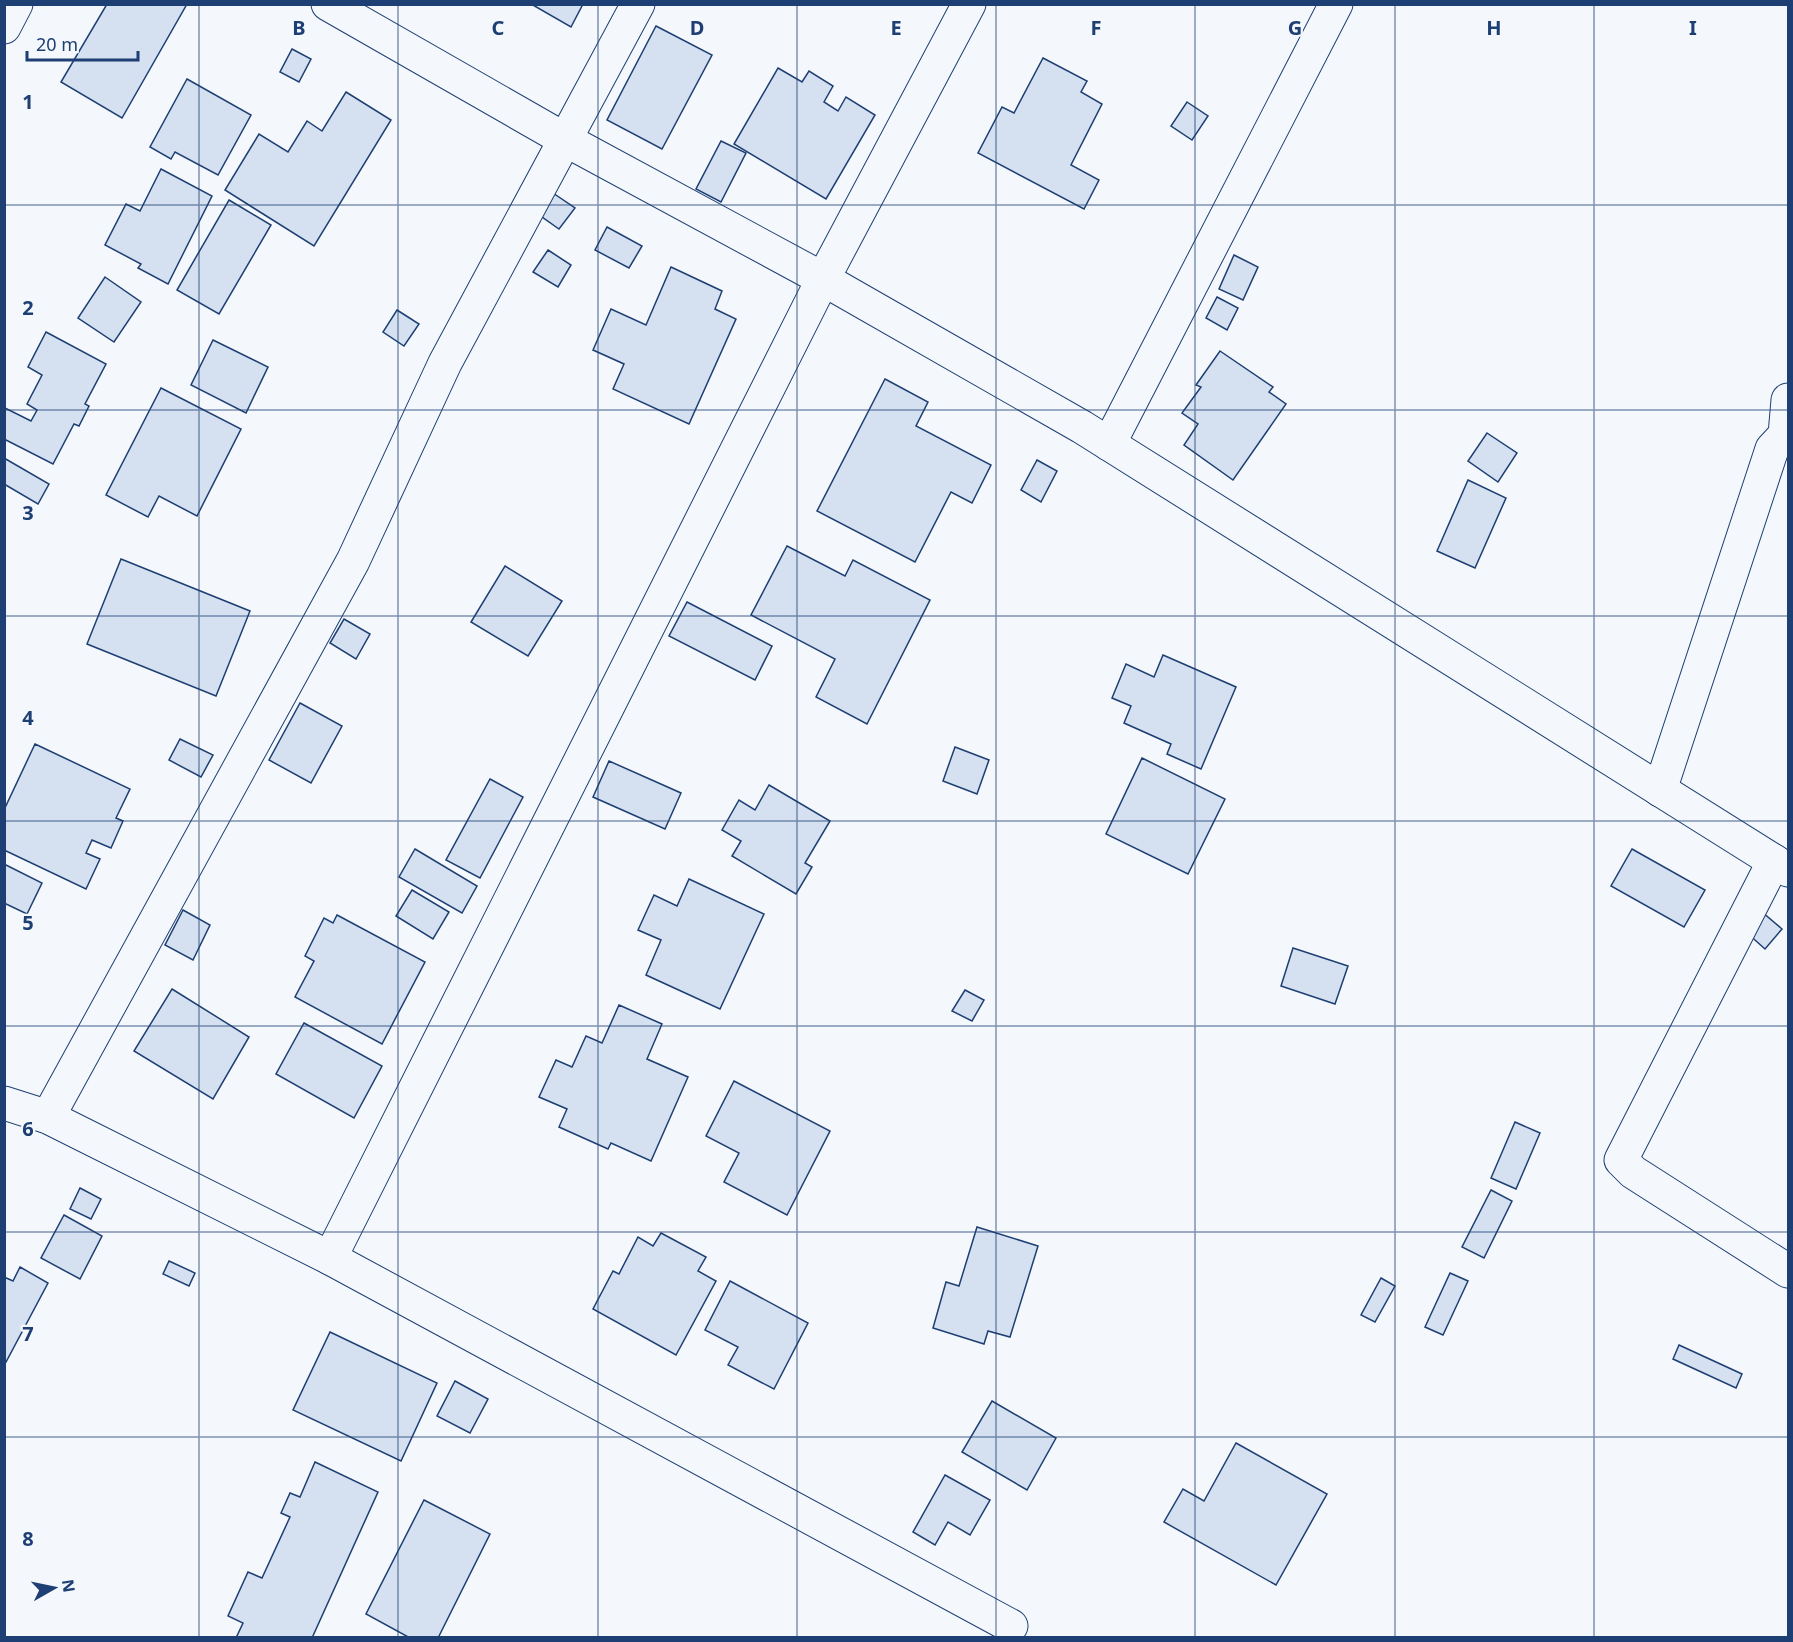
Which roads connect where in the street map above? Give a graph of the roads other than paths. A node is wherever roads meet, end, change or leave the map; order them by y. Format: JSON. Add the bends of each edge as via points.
{"nodes":[{"id":1,"x":16,"y":4,"type":"edge"},
{"id":2,"x":328,"y":4,"type":"edge"},
{"id":3,"x":638,"y":4,"type":"edge"},
{"id":4,"x":969,"y":4,"type":"edge"},
{"id":5,"x":1336,"y":4,"type":"edge"},
{"id":6,"x":4,"y":27,"type":"edge"},
{"id":7,"x":564,"y":139,"type":"junction"},
{"id":8,"x":823,"y":279,"type":"junction"},
{"id":9,"x":1788,"y":400,"type":"edge"},
{"id":10,"x":1787,"y":436,"type":"edge"},
{"id":11,"x":1109,"y":444,"type":"junction"},
{"id":12,"x":1660,"y":790,"type":"junction"},
{"id":13,"x":1781,"y":866,"type":"edge"},
{"id":14,"x":4,"y":1102,"type":"edge"},
{"id":15,"x":48,"y":1117,"type":"junction"},
{"id":16,"x":330,"y":1258,"type":"junction"},
{"id":17,"x":1788,"y":1271,"type":"edge"},
{"id":18,"x":1011,"y":1626,"type":"dead end"}],
"edges":[{"from":1,"to":6,"type":"street"},
{"from":2,"to":7,"type":"street"},
{"from":3,"to":7,"type":"street"},
{"from":4,"to":8,"type":"street"},
{"from":5,"to":11,"type":"street"},
{"from":7,"to":8,"type":"street"},
{"from":7,"to":15,"type":"street","via":[[445,363],[353,561]]},
{"from":8,"to":11,"type":"street"},
{"from":8,"to":16,"type":"street"},
{"from":9,"to":10,"type":"street"},
{"from":10,"to":12,"type":"street","via":[[1772,449]]},
{"from":11,"to":12,"type":"street"},
{"from":12,"to":13,"type":"street"},
{"from":13,"to":17,"type":"street","via":[[1621,1160],[1633,1172]]},
{"from":14,"to":15,"type":"street"},
{"from":15,"to":16,"type":"street"},
{"from":16,"to":18,"type":"street"}]}
